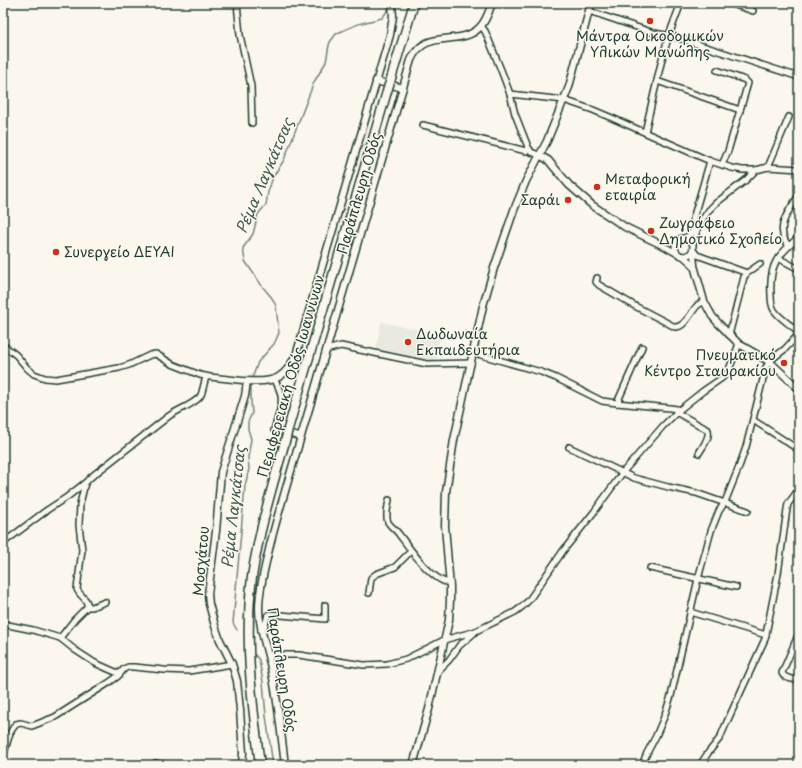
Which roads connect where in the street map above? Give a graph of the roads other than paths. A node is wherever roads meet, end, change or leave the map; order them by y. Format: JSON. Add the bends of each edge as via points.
{"nodes":[{"id":1,"x":237,"y":3,"type":"edge"},
{"id":2,"x":392,"y":3,"type":"edge"},
{"id":3,"x":414,"y":3,"type":"edge"},
{"id":4,"x":492,"y":3,"type":"edge"},
{"id":5,"x":591,"y":3,"type":"edge"},
{"id":6,"x":681,"y":3,"type":"edge"},
{"id":7,"x":728,"y":3,"type":"edge"},
{"id":8,"x":589,"y":11,"type":"junction"},
{"id":9,"x":753,"y":11,"type":"dead end"},
{"id":10,"x":481,"y":26,"type":"junction"},
{"id":11,"x":669,"y":35,"type":"junction"},
{"id":12,"x":717,"y":70,"type":"dead end"},
{"id":13,"x":799,"y":77,"type":"edge"},
{"id":14,"x":376,"y":81,"type":"junction"},
{"id":15,"x":657,"y":81,"type":"junction"},
{"id":16,"x":403,"y":88,"type":"junction"},
{"id":17,"x":510,"y":94,"type":"junction"},
{"id":18,"x":564,"y":100,"type":"junction"},
{"id":19,"x":740,"y":110,"type":"junction"},
{"id":20,"x":789,"y":117,"type":"dead end"},
{"id":21,"x":252,"y":123,"type":"dead end"},
{"id":22,"x":423,"y":125,"type":"dead end"},
{"id":23,"x":645,"y":132,"type":"junction"},
{"id":24,"x":530,"y":150,"type":"junction"},
{"id":25,"x":540,"y":155,"type":"junction"},
{"id":26,"x":710,"y":161,"type":"junction"},
{"id":27,"x":722,"y":165,"type":"junction"},
{"id":28,"x":768,"y":167,"type":"junction"},
{"id":29,"x":799,"y":169,"type":"edge"},
{"id":30,"x":756,"y":170,"type":"junction"},
{"id":31,"x":799,"y":194,"type":"edge"},
{"id":32,"x":698,"y":226,"type":"junction"},
{"id":33,"x":799,"y":237,"type":"edge"},
{"id":34,"x":686,"y":238,"type":"junction"},
{"id":35,"x":676,"y":242,"type":"junction"},
{"id":36,"x":693,"y":244,"type":"junction"},
{"id":37,"x":662,"y":245,"type":"junction"},
{"id":38,"x":789,"y":246,"type":"junction"},
{"id":39,"x":693,"y":250,"type":"junction"},
{"id":40,"x":677,"y":254,"type":"junction"},
{"id":41,"x":683,"y":256,"type":"junction"},
{"id":42,"x":778,"y":258,"type":"junction"},
{"id":43,"x":760,"y":264,"type":"dead end"},
{"id":44,"x":799,"y":269,"type":"edge"},
{"id":45,"x":695,"y":270,"type":"junction"},
{"id":46,"x":747,"y":273,"type":"junction"},
{"id":47,"x":597,"y":278,"type":"dead end"},
{"id":48,"x":704,"y":301,"type":"junction"},
{"id":49,"x":799,"y":332,"type":"edge"},
{"id":50,"x":730,"y":335,"type":"junction"},
{"id":51,"x":3,"y":344,"type":"edge"},
{"id":52,"x":739,"y":344,"type":"junction"},
{"id":53,"x":642,"y":347,"type":"dead end"},
{"id":54,"x":326,"y":350,"type":"junction"},
{"id":55,"x":474,"y":352,"type":"junction"},
{"id":56,"x":770,"y":362,"type":"junction"},
{"id":57,"x":471,"y":363,"type":"junction"},
{"id":58,"x":206,"y":377,"type":"junction"},
{"id":59,"x":274,"y":379,"type":"junction"},
{"id":60,"x":246,"y":381,"type":"junction"},
{"id":61,"x":799,"y":389,"type":"edge"},
{"id":62,"x":617,"y":403,"type":"junction"},
{"id":63,"x":678,"y":411,"type":"junction"},
{"id":64,"x":753,"y":420,"type":"junction"},
{"id":65,"x":301,"y":437,"type":"junction"},
{"id":66,"x":569,"y":447,"type":"dead end"},
{"id":67,"x":799,"y":450,"type":"edge"},
{"id":68,"x":699,"y":453,"type":"dead end"},
{"id":69,"x":623,"y":472,"type":"junction"},
{"id":70,"x":85,"y":483,"type":"junction"},
{"id":71,"x":799,"y":488,"type":"edge"},
{"id":72,"x":389,"y":500,"type":"dead end"},
{"id":73,"x":725,"y":502,"type":"junction"},
{"id":74,"x":748,"y":511,"type":"dead end"},
{"id":75,"x":3,"y":543,"type":"edge"},
{"id":76,"x":411,"y":551,"type":"junction"},
{"id":77,"x":650,"y":568,"type":"dead end"},
{"id":78,"x":698,"y":579,"type":"junction"},
{"id":79,"x":450,"y":583,"type":"junction"},
{"id":80,"x":736,"y":587,"type":"dead end"},
{"id":81,"x":369,"y":593,"type":"dead end"},
{"id":82,"x":105,"y":602,"type":"dead end"},
{"id":83,"x":88,"y":605,"type":"junction"},
{"id":84,"x":326,"y":605,"type":"dead end"},
{"id":85,"x":690,"y":612,"type":"junction"},
{"id":86,"x":3,"y":624,"type":"edge"},
{"id":87,"x":261,"y":630,"type":"junction"},
{"id":88,"x":476,"y":631,"type":"junction"},
{"id":89,"x":799,"y":634,"type":"edge"},
{"id":90,"x":766,"y":635,"type":"junction"},
{"id":91,"x":60,"y":638,"type":"junction"},
{"id":92,"x":444,"y":640,"type":"junction"},
{"id":93,"x":268,"y":655,"type":"junction"},
{"id":94,"x":232,"y":664,"type":"junction"},
{"id":95,"x":437,"y":672,"type":"junction"},
{"id":96,"x":120,"y":674,"type":"junction"},
{"id":97,"x":799,"y":680,"type":"edge"},
{"id":98,"x":3,"y":756,"type":"edge"},
{"id":99,"x":152,"y":765,"type":"edge"},
{"id":100,"x":165,"y":765,"type":"edge"},
{"id":101,"x":242,"y":765,"type":"edge"},
{"id":102,"x":260,"y":765,"type":"edge"},
{"id":103,"x":285,"y":765,"type":"edge"},
{"id":104,"x":413,"y":765,"type":"edge"},
{"id":105,"x":642,"y":765,"type":"edge"},
{"id":106,"x":700,"y":765,"type":"edge"}],
"edges":[{"from":1,"to":21,"type":"street","via":[[240,35],[251,86]]},
{"from":2,"to":14,"type":"street","name":"Παράπλευρη Οδός","via":[[392,29]]},
{"from":3,"to":102,"type":"highway","name":"Περιφερειακή Οδός Ιωαννίνων","bridge":true,"via":[[288,429],[259,541],[252,578],[249,619],[252,693]]},
{"from":4,"to":10,"type":"street"},
{"from":5,"to":8,"type":"street"},
{"from":6,"to":11,"type":"street"},
{"from":7,"to":9,"type":"street"},
{"from":8,"to":11,"type":"street","via":[[654,33]]},
{"from":8,"to":18,"type":"street"},
{"from":10,"to":16,"type":"street","name":"Παράπλευρη Οδός","via":[[468,35],[422,45],[412,57]]},
{"from":10,"to":17,"type":"street"},
{"from":11,"to":13,"type":"street"},
{"from":11,"to":15,"type":"street"},
{"from":12,"to":19,"type":"street","via":[[748,83]]},
{"from":14,"to":16,"type":"street"},
{"from":14,"to":59,"type":"street","name":"Παράπλευρη Οδός","via":[[293,361],[281,376]]},
{"from":15,"to":19,"type":"street"},
{"from":15,"to":23,"type":"street"},
{"from":16,"to":54,"type":"street","name":"Παράπλευρη Οδός"},
{"from":17,"to":18,"type":"street"},
{"from":17,"to":24,"type":"street","via":[[515,114]]},
{"from":18,"to":23,"type":"street"},
{"from":18,"to":25,"type":"street"},
{"from":19,"to":27,"type":"street"},
{"from":20,"to":28,"type":"street"},
{"from":22,"to":24,"type":"street"},
{"from":23,"to":26,"type":"street"},
{"from":24,"to":25,"type":"street"},
{"from":25,"to":37,"type":"street","via":[[592,205],[625,227]]},
{"from":25,"to":55,"type":"street","via":[[523,189],[494,268]]},
{"from":26,"to":27,"type":"street"},
{"from":26,"to":32,"type":"street","via":[[693,219]]},
{"from":27,"to":30,"type":"street","via":[[742,170]]},
{"from":28,"to":29,"type":"street"},
{"from":28,"to":30,"type":"street"},
{"from":30,"to":32,"type":"street","via":[[716,203]]},
{"from":31,"to":38,"type":"street","via":[[782,226],[784,239]]},
{"from":32,"to":34,"type":"street"},
{"from":32,"to":36,"type":"street"},
{"from":33,"to":38,"type":"street"},
{"from":34,"to":35,"type":"street","via":[[680,238]]},
{"from":34,"to":36,"type":"street"},
{"from":35,"to":37,"type":"street"},
{"from":35,"to":40,"type":"street","via":[[674,248]]},
{"from":36,"to":39,"type":"street"},
{"from":37,"to":40,"type":"street"},
{"from":38,"to":42,"type":"street"},
{"from":39,"to":41,"type":"street","via":[[689,255]]},
{"from":39,"to":45,"type":"street"},
{"from":39,"to":46,"type":"street","via":[[697,255]]},
{"from":40,"to":41,"type":"street"},
{"from":41,"to":45,"type":"street"},
{"from":42,"to":44,"type":"street"},
{"from":42,"to":49,"type":"street","via":[[771,281],[772,306]]},
{"from":43,"to":46,"type":"street"},
{"from":45,"to":48,"type":"street"},
{"from":46,"to":50,"type":"street"},
{"from":47,"to":48,"type":"street","via":[[596,282],[599,285],[677,328]]},
{"from":48,"to":50,"type":"street","via":[[712,316]]},
{"from":49,"to":56,"type":"street"},
{"from":50,"to":52,"type":"street"},
{"from":51,"to":58,"type":"street","via":[[34,374],[45,378],[54,379],[119,368],[154,354],[176,366]]},
{"from":52,"to":56,"type":"street"},
{"from":52,"to":63,"type":"street","via":[[728,372]]},
{"from":53,"to":62,"type":"street"},
{"from":54,"to":57,"type":"street","via":[[342,346],[427,364]]},
{"from":54,"to":65,"type":"street","name":"Παράπλευρη Οδός"},
{"from":55,"to":57,"type":"street"},
{"from":55,"to":62,"type":"street","via":[[541,372],[602,401]]},
{"from":56,"to":61,"type":"street"},
{"from":56,"to":64,"type":"street","via":[[766,367]]},
{"from":57,"to":79,"type":"street","via":[[454,440],[446,492],[445,526]]},
{"from":58,"to":60,"type":"street"},
{"from":58,"to":70,"type":"street","via":[[201,396],[197,400],[164,420]]},
{"from":59,"to":60,"type":"street"},
{"from":59,"to":65,"type":"street","via":[[282,400],[274,430]]},
{"from":60,"to":94,"type":"street","name":"Μοσχάτου","via":[[245,396],[221,472],[215,544],[208,588],[213,621]]},
{"from":62,"to":63,"type":"street","via":[[675,408]]},
{"from":63,"to":68,"type":"street","via":[[708,430],[708,437]]},
{"from":63,"to":69,"type":"street"},
{"from":64,"to":67,"type":"street"},
{"from":64,"to":73,"type":"street","via":[[746,447]]},
{"from":65,"to":87,"type":"street","name":"Παράπλευρη Οδός","via":[[262,580],[259,605]]},
{"from":66,"to":69,"type":"street"},
{"from":69,"to":73,"type":"street"},
{"from":69,"to":88,"type":"street","via":[[529,600],[515,612]]},
{"from":70,"to":75,"type":"street"},
{"from":70,"to":83,"type":"street","via":[[79,508],[82,550],[77,589]]},
{"from":71,"to":90,"type":"street","via":[[787,509]]},
{"from":72,"to":76,"type":"street","via":[[387,521]]},
{"from":73,"to":74,"type":"street"},
{"from":73,"to":78,"type":"street","via":[[718,511]]},
{"from":76,"to":79,"type":"street","via":[[438,579]]},
{"from":76,"to":81,"type":"street","via":[[395,567],[371,578]]},
{"from":77,"to":78,"type":"street"},
{"from":78,"to":80,"type":"street"},
{"from":78,"to":85,"type":"street"},
{"from":79,"to":92,"type":"street","via":[[450,607]]},
{"from":82,"to":83,"type":"street","via":[[92,607]]},
{"from":83,"to":91,"type":"street"},
{"from":84,"to":87,"type":"street","via":[[324,619],[270,614]]},
{"from":85,"to":90,"type":"street"},
{"from":85,"to":105,"type":"street","via":[[671,696]]},
{"from":86,"to":91,"type":"street"},
{"from":87,"to":93,"type":"street","name":"Παράπλευρη Οδός"},
{"from":88,"to":92,"type":"street"},
{"from":88,"to":95,"type":"street"},
{"from":89,"to":97,"type":"street","via":[[782,673],[784,676]]},
{"from":90,"to":106,"type":"street","via":[[722,736]]},
{"from":91,"to":96,"type":"street","via":[[95,663]]},
{"from":92,"to":93,"type":"street","via":[[406,659],[387,664],[364,665],[299,655]]},
{"from":92,"to":95,"type":"street"},
{"from":93,"to":103,"type":"street","name":"Παράπλευρη Οδός","via":[[278,703]]},
{"from":94,"to":96,"type":"street","via":[[189,671],[130,667]]},
{"from":94,"to":101,"type":"street","name":"Μοσχάτου","via":[[240,704]]},
{"from":95,"to":104,"type":"street"},
{"from":96,"to":98,"type":"street","via":[[55,717],[32,726],[16,724]]},
{"from":99,"to":100,"type":"street"}]}
